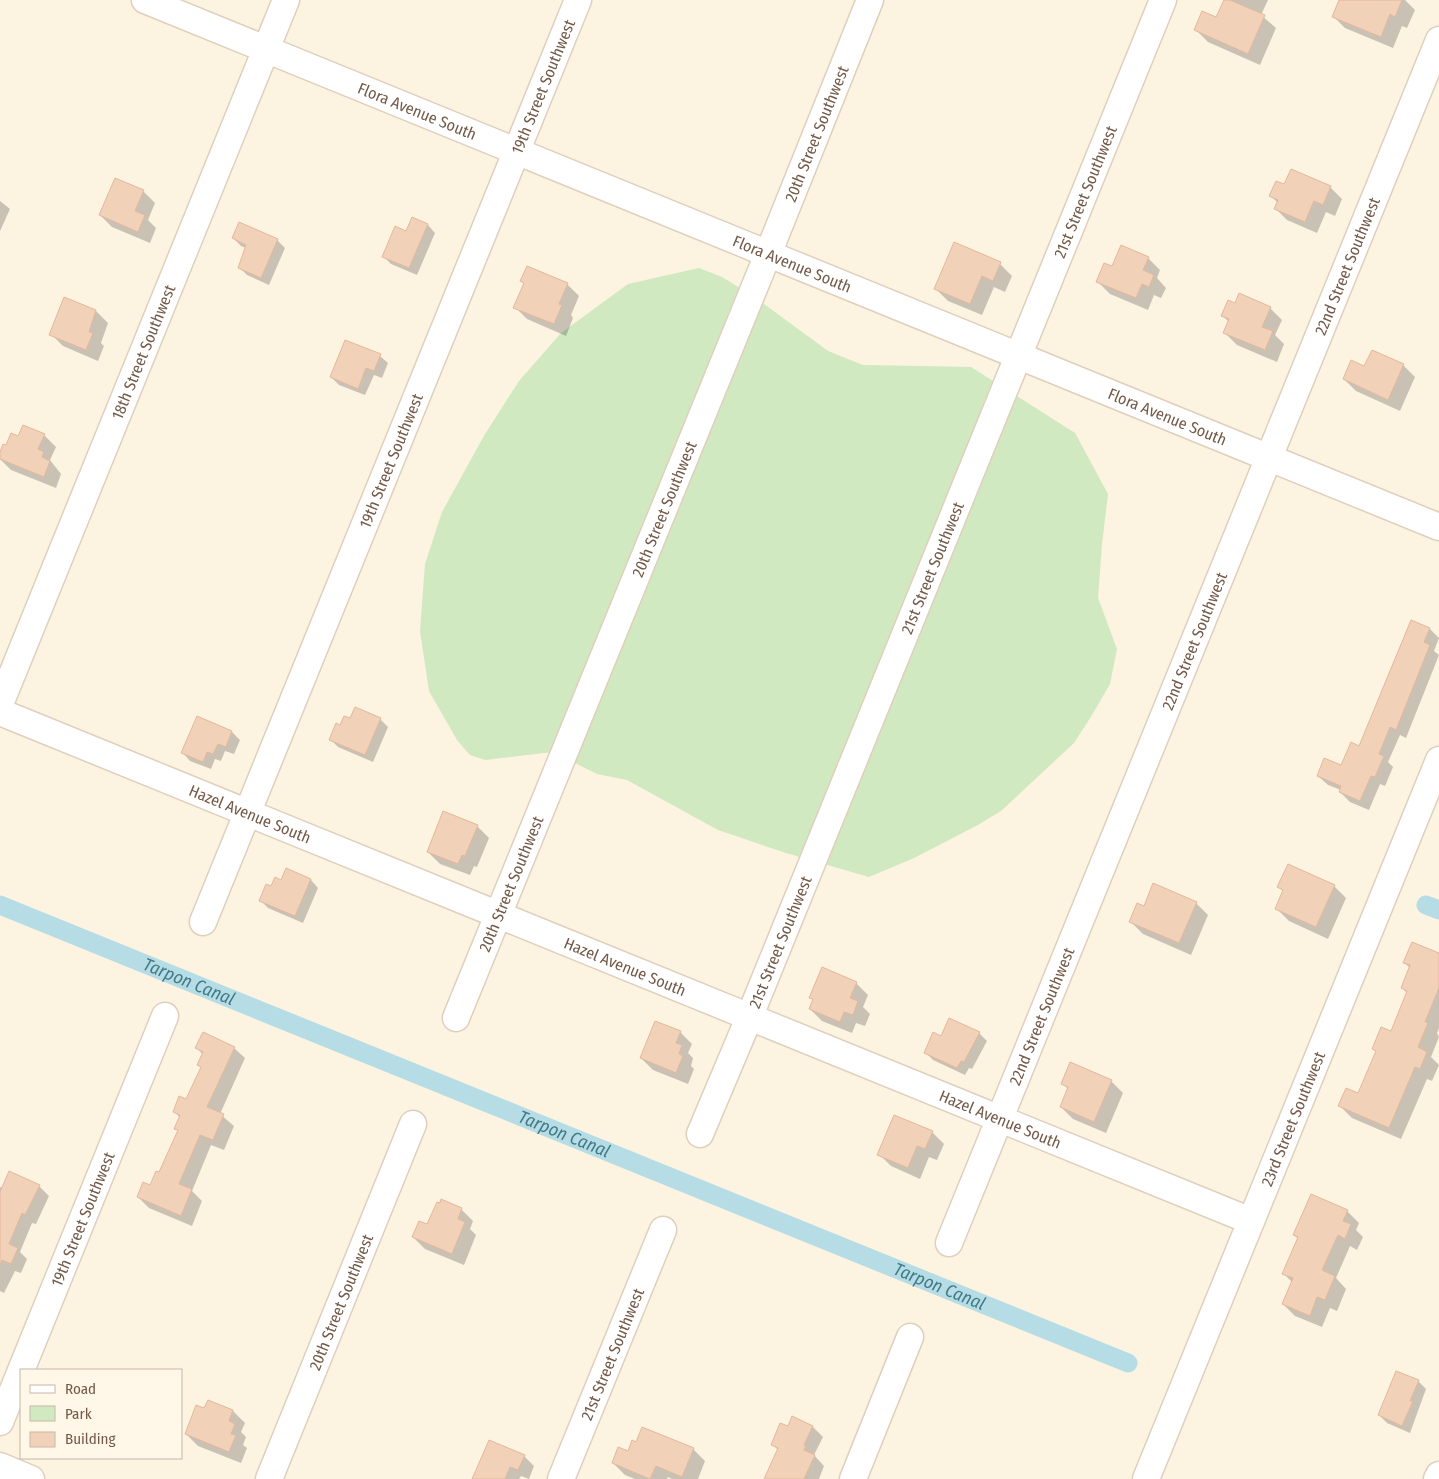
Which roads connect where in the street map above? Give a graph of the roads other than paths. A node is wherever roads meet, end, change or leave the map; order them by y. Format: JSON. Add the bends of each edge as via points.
{"nodes":[{"id":1,"x":145,"y":0,"type":"edge"},
{"id":2,"x":286,"y":0,"type":"edge"},
{"id":3,"x":578,"y":0,"type":"edge"},
{"id":4,"x":870,"y":0,"type":"edge"},
{"id":5,"x":1163,"y":0,"type":"edge"},
{"id":6,"x":1439,"y":40,"type":"edge"},
{"id":7,"x":266,"y":49,"type":"junction"},
{"id":8,"x":517,"y":152,"type":"junction"},
{"id":9,"x":768,"y":254,"type":"junction"},
{"id":10,"x":1018,"y":356,"type":"junction"},
{"id":11,"x":1268,"y":458,"type":"junction"},
{"id":12,"x":1439,"y":527,"type":"edge"},
{"id":13,"x":0,"y":704,"type":"edge"},
{"id":14,"x":0,"y":712,"type":"edge"},
{"id":15,"x":1439,"y":760,"type":"edge"},
{"id":16,"x":247,"y":814,"type":"junction"},
{"id":17,"x":498,"y":916,"type":"junction"},
{"id":18,"x":203,"y":922,"type":"dead end"},
{"id":19,"x":165,"y":1016,"type":"dead end"},
{"id":20,"x":456,"y":1018,"type":"dead end"},
{"id":21,"x":749,"y":1018,"type":"junction"},
{"id":22,"x":999,"y":1120,"type":"junction"},
{"id":23,"x":413,"y":1124,"type":"dead end"},
{"id":24,"x":700,"y":1134,"type":"dead end"},
{"id":25,"x":1251,"y":1221,"type":"junction"},
{"id":26,"x":663,"y":1230,"type":"dead end"},
{"id":27,"x":949,"y":1243,"type":"dead end"},
{"id":28,"x":910,"y":1337,"type":"dead end"},
{"id":29,"x":22,"y":1369,"type":"edge"},
{"id":30,"x":20,"y":1373,"type":"edge"},
{"id":31,"x":0,"y":1422,"type":"edge"},
{"id":32,"x":0,"y":1466,"type":"edge"},
{"id":33,"x":1439,"y":1475,"type":"edge"},
{"id":34,"x":31,"y":1479,"type":"edge"},
{"id":35,"x":269,"y":1479,"type":"edge"},
{"id":36,"x":561,"y":1479,"type":"edge"},
{"id":37,"x":853,"y":1479,"type":"edge"},
{"id":38,"x":1146,"y":1479,"type":"edge"},
{"id":39,"x":1437,"y":1479,"type":"edge"}],
"edges":[{"from":1,"to":7,"type":"street","name":"Flora Avenue South"},
{"from":2,"to":7,"type":"street","name":"18th Street Southwest"},
{"from":3,"to":8,"type":"street","name":"19th Street Southwest"},
{"from":4,"to":9,"type":"street","name":"20th Street Southwest"},
{"from":5,"to":10,"type":"street","name":"21st Street Southwest"},
{"from":6,"to":11,"type":"street","name":"22nd Street Southwest"},
{"from":7,"to":8,"type":"street","name":"Flora Avenue South"},
{"from":7,"to":13,"type":"street","name":"18th Street Southwest"},
{"from":8,"to":9,"type":"street","name":"Flora Avenue South"},
{"from":8,"to":16,"type":"street","name":"19th Street Southwest"},
{"from":9,"to":10,"type":"street","name":"Flora Avenue South"},
{"from":9,"to":17,"type":"street","name":"20th Street Southwest"},
{"from":10,"to":11,"type":"street","name":"Flora Avenue South"},
{"from":10,"to":21,"type":"street","name":"21st Street Southwest"},
{"from":11,"to":12,"type":"street","name":"Flora Avenue South"},
{"from":11,"to":22,"type":"street","name":"22nd Street Southwest"},
{"from":14,"to":16,"type":"street","name":"Hazel Avenue South"},
{"from":15,"to":25,"type":"street","name":"23rd Street Southwest"},
{"from":16,"to":17,"type":"street","name":"Hazel Avenue South"},
{"from":16,"to":18,"type":"street","name":"19th Street Southwest"},
{"from":17,"to":20,"type":"street","name":"20th Street Southwest"},
{"from":17,"to":21,"type":"street","name":"Hazel Avenue South"},
{"from":19,"to":29,"type":"street","name":"19th Street Southwest"},
{"from":21,"to":22,"type":"street","name":"Hazel Avenue South"},
{"from":21,"to":24,"type":"street","name":"21st Street Southwest"},
{"from":22,"to":25,"type":"street","name":"Hazel Avenue South"},
{"from":22,"to":27,"type":"street","name":"22nd Street Southwest"},
{"from":23,"to":35,"type":"street","name":"20th Street Southwest"},
{"from":25,"to":38,"type":"street","name":"23rd Street Southwest"},
{"from":26,"to":36,"type":"street","name":"21st Street Southwest"},
{"from":28,"to":37,"type":"street"},
{"from":30,"to":31,"type":"street","name":"19th Street Southwest"},
{"from":32,"to":34,"type":"street"},
{"from":33,"to":39,"type":"street"}]}
